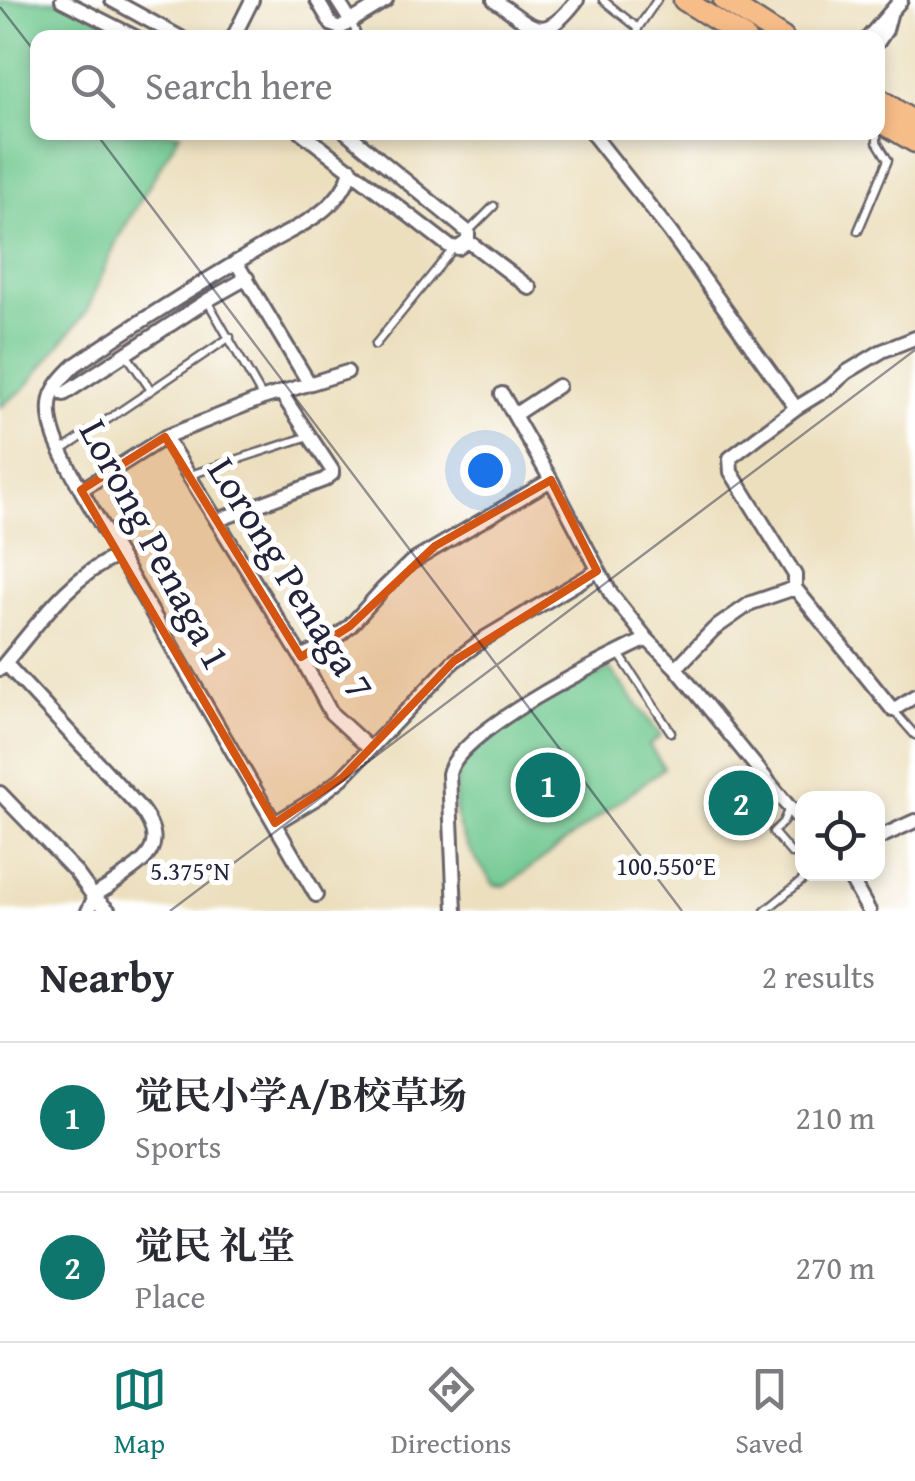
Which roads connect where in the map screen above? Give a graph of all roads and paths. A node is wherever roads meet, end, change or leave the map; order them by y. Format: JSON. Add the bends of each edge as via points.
{"nodes":[{"id":1,"x":62,"y":0,"type":"edge"},
{"id":2,"x":112,"y":0,"type":"edge"},
{"id":3,"x":144,"y":0,"type":"edge"},
{"id":4,"x":252,"y":0,"type":"edge"},
{"id":5,"x":317,"y":0,"type":"edge"},
{"id":6,"x":337,"y":0,"type":"edge"},
{"id":7,"x":386,"y":0,"type":"edge"},
{"id":8,"x":494,"y":0,"type":"edge"},
{"id":9,"x":577,"y":0,"type":"edge"},
{"id":10,"x":603,"y":0,"type":"edge"},
{"id":11,"x":657,"y":0,"type":"edge"},
{"id":12,"x":684,"y":0,"type":"edge"},
{"id":13,"x":724,"y":0,"type":"edge"},
{"id":14,"x":898,"y":4,"type":"edge"},
{"id":15,"x":136,"y":13,"type":"junction"},
{"id":16,"x":351,"y":22,"type":"junction"},
{"id":17,"x":121,"y":30,"type":"edge"},
{"id":18,"x":167,"y":30,"type":"edge"},
{"id":19,"x":237,"y":30,"type":"edge"},
{"id":20,"x":354,"y":30,"type":"edge"},
{"id":21,"x":550,"y":30,"type":"edge"},
{"id":22,"x":557,"y":30,"type":"edge"},
{"id":23,"x":634,"y":30,"type":"edge"},
{"id":24,"x":639,"y":30,"type":"edge"},
{"id":25,"x":732,"y":30,"type":"edge"},
{"id":26,"x":771,"y":30,"type":"edge"},
{"id":27,"x":874,"y":30,"type":"edge"},
{"id":28,"x":885,"y":32,"type":"edge"},
{"id":29,"x":885,"y":103,"type":"edge"},
{"id":30,"x":915,"y":123,"type":"edge"},
{"id":31,"x":885,"y":124,"type":"edge"},
{"id":32,"x":312,"y":140,"type":"edge"},
{"id":33,"x":355,"y":140,"type":"edge"},
{"id":34,"x":597,"y":140,"type":"edge"},
{"id":35,"x":877,"y":140,"type":"edge"},
{"id":36,"x":915,"y":142,"type":"edge"},
{"id":37,"x":350,"y":169,"type":"junction"},
{"id":38,"x":494,"y":206,"type":"dead end"},
{"id":39,"x":858,"y":231,"type":"dead end"},
{"id":40,"x":468,"y":236,"type":"junction"},
{"id":41,"x":454,"y":248,"type":"junction"},
{"id":42,"x":236,"y":262,"type":"junction"},
{"id":43,"x":247,"y":278,"type":"junction"},
{"id":44,"x":530,"y":288,"type":"dead end"},
{"id":45,"x":208,"y":300,"type":"junction"},
{"id":46,"x":230,"y":337,"type":"junction"},
{"id":47,"x":915,"y":338,"type":"edge"},
{"id":48,"x":375,"y":345,"type":"dead end"},
{"id":49,"x":126,"y":354,"type":"junction"},
{"id":50,"x":347,"y":372,"type":"dead end"},
{"id":51,"x":309,"y":383,"type":"junction"},
{"id":52,"x":558,"y":386,"type":"dead end"},
{"id":53,"x":151,"y":390,"type":"junction"},
{"id":54,"x":280,"y":392,"type":"junction"},
{"id":55,"x":64,"y":394,"type":"dead end"},
{"id":56,"x":502,"y":394,"type":"dead end"},
{"id":57,"x":263,"y":398,"type":"junction"},
{"id":58,"x":796,"y":408,"type":"junction"},
{"id":59,"x":514,"y":414,"type":"junction"},
{"id":60,"x":310,"y":436,"type":"junction"},
{"id":61,"x":166,"y":437,"type":"junction"},
{"id":62,"x":61,"y":451,"type":"junction"},
{"id":63,"x":190,"y":475,"type":"junction"},
{"id":64,"x":552,"y":480,"type":"junction"},
{"id":65,"x":81,"y":490,"type":"junction"},
{"id":66,"x":218,"y":520,"type":"junction"},
{"id":67,"x":119,"y":554,"type":"junction"},
{"id":68,"x":597,"y":571,"type":"junction"},
{"id":69,"x":794,"y":588,"type":"junction"},
{"id":70,"x":647,"y":639,"type":"junction"},
{"id":71,"x":618,"y":654,"type":"junction"},
{"id":72,"x":301,"y":658,"type":"junction"},
{"id":73,"x":3,"y":666,"type":"edge"},
{"id":74,"x":676,"y":668,"type":"junction"},
{"id":75,"x":915,"y":696,"type":"edge"},
{"id":76,"x":893,"y":710,"type":"junction"},
{"id":77,"x":671,"y":732,"type":"dead end"},
{"id":78,"x":915,"y":735,"type":"edge"},
{"id":79,"x":369,"y":748,"type":"junction"},
{"id":80,"x":0,"y":794,"type":"edge"},
{"id":81,"x":790,"y":807,"type":"junction"},
{"id":82,"x":795,"y":814,"type":"edge"},
{"id":83,"x":915,"y":821,"type":"edge"},
{"id":84,"x":274,"y":823,"type":"junction"},
{"id":85,"x":885,"y":835,"type":"edge"},
{"id":86,"x":795,"y":853,"type":"edge"},
{"id":87,"x":801,"y":881,"type":"edge"},
{"id":88,"x":852,"y":881,"type":"edge"},
{"id":89,"x":316,"y":895,"type":"dead end"},
{"id":90,"x":94,"y":897,"type":"junction"},
{"id":91,"x":88,"y":911,"type":"edge"},
{"id":92,"x":109,"y":911,"type":"edge"},
{"id":93,"x":456,"y":911,"type":"edge"},
{"id":94,"x":764,"y":911,"type":"edge"},
{"id":95,"x":869,"y":911,"type":"edge"}],
"edges":[{"from":1,"to":17,"type":"street"},
{"from":2,"to":15,"type":"street"},
{"from":3,"to":15,"type":"street"},
{"from":4,"to":19,"type":"street"},
{"from":5,"to":16,"type":"street","via":[[336,28]]},
{"from":6,"to":16,"type":"street"},
{"from":7,"to":16,"type":"street"},
{"from":8,"to":21,"type":"street"},
{"from":9,"to":22,"type":"street"},
{"from":10,"to":23,"type":"lane"},
{"from":11,"to":24,"type":"lane"},
{"from":12,"to":25,"type":"main road"},
{"from":13,"to":26,"type":"main road"},
{"from":14,"to":27,"type":"street"},
{"from":14,"to":28,"type":"street"},
{"from":15,"to":18,"type":"street"},
{"from":16,"to":20,"type":"lane"},
{"from":29,"to":30,"type":"main road"},
{"from":31,"to":36,"type":"main road"},
{"from":32,"to":37,"type":"street"},
{"from":33,"to":40,"type":"street"},
{"from":34,"to":58,"type":"street"},
{"from":35,"to":39,"type":"lane","via":[[888,160]]},
{"from":37,"to":41,"type":"street"},
{"from":37,"to":42,"type":"street","name":"Lorong Penaga 1","via":[[326,208]]},
{"from":38,"to":40,"type":"lane"},
{"from":40,"to":41,"type":"street"},
{"from":40,"to":44,"type":"street"},
{"from":41,"to":48,"type":"lane"},
{"from":42,"to":43,"type":"street"},
{"from":42,"to":62,"type":"street","name":"Lorong Penaga 1","via":[[60,380],[50,406]]},
{"from":43,"to":45,"type":"street"},
{"from":43,"to":51,"type":"street"},
{"from":45,"to":46,"type":"lane"},
{"from":45,"to":49,"type":"street"},
{"from":46,"to":53,"type":"lane"},
{"from":46,"to":57,"type":"lane"},
{"from":47,"to":58,"type":"street","via":[[882,351]]},
{"from":49,"to":53,"type":"lane"},
{"from":49,"to":55,"type":"street"},
{"from":50,"to":51,"type":"street"},
{"from":51,"to":54,"type":"street"},
{"from":52,"to":59,"type":"street"},
{"from":53,"to":62,"type":"lane"},
{"from":54,"to":57,"type":"street"},
{"from":54,"to":60,"type":"street"},
{"from":56,"to":59,"type":"street"},
{"from":57,"to":61,"type":"street"},
{"from":58,"to":69,"type":"street","via":[[729,461],[795,576]]},
{"from":59,"to":64,"type":"street"},
{"from":60,"to":63,"type":"lane"},
{"from":60,"to":66,"type":"street","via":[[332,474]]},
{"from":61,"to":63,"type":"street","name":"Lorong Penaga 7"},
{"from":61,"to":65,"type":"street"},
{"from":62,"to":65,"type":"street","name":"Lorong Penaga 1"},
{"from":63,"to":66,"type":"street","name":"Lorong Penaga 7"},
{"from":64,"to":68,"type":"street"},
{"from":64,"to":72,"type":"street","via":[[410,563],[350,626]]},
{"from":65,"to":67,"type":"street","name":"Lorong Penaga 1"},
{"from":66,"to":72,"type":"street","name":"Lorong Penaga 7"},
{"from":67,"to":73,"type":"street","via":[[83,575]]},
{"from":67,"to":84,"type":"street","name":"Lorong Penaga 1"},
{"from":68,"to":70,"type":"street"},
{"from":68,"to":79,"type":"street","via":[[454,661]]},
{"from":69,"to":74,"type":"street","via":[[751,604],[714,629]]},
{"from":69,"to":76,"type":"street"},
{"from":70,"to":71,"type":"street"},
{"from":70,"to":74,"type":"street"},
{"from":71,"to":77,"type":"lane"},
{"from":71,"to":93,"type":"street","via":[[505,718],[451,764]]},
{"from":72,"to":79,"type":"street","name":"Lorong Penaga 7","via":[[331,713]]},
{"from":73,"to":90,"type":"street","via":[[150,821],[154,844],[147,855]]},
{"from":74,"to":81,"type":"street"},
{"from":75,"to":76,"type":"street"},
{"from":76,"to":78,"type":"lane"},
{"from":79,"to":84,"type":"street","via":[[318,797]]},
{"from":80,"to":90,"type":"street"},
{"from":81,"to":82,"type":"street"},
{"from":81,"to":86,"type":"lane","via":[[774,832]]},
{"from":83,"to":85,"type":"street"},
{"from":84,"to":89,"type":"street","name":"Lorong Penaga 1"},
{"from":87,"to":94,"type":"lane"},
{"from":88,"to":95,"type":"street"},
{"from":90,"to":91,"type":"street"},
{"from":90,"to":92,"type":"street"}]}
